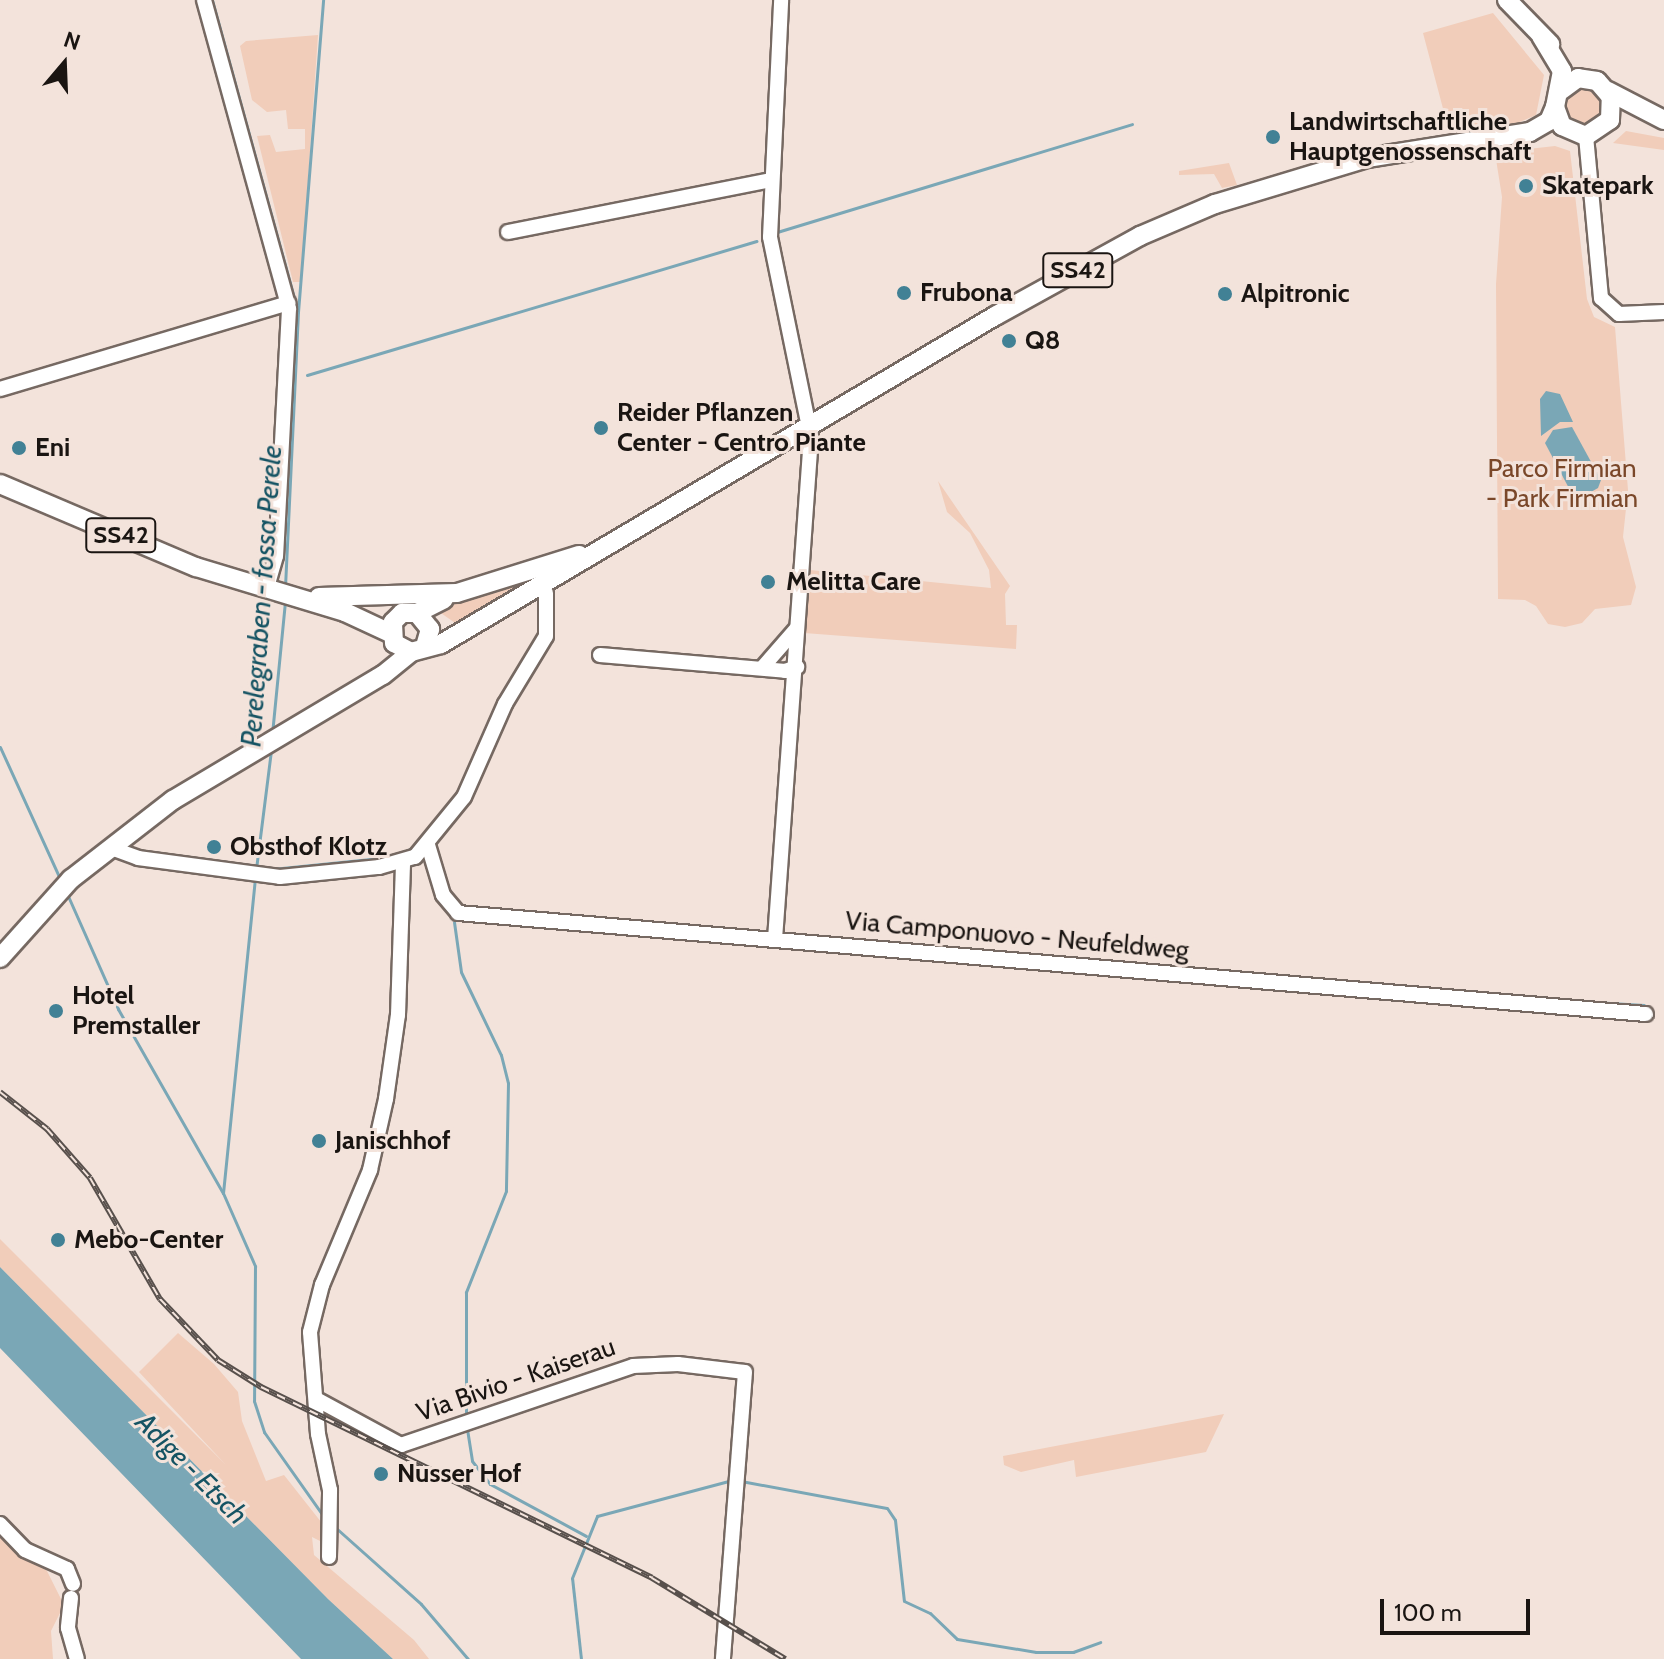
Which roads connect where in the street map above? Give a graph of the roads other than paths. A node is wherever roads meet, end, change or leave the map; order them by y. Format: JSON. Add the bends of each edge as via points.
{"nodes":[{"id":1,"x":204,"y":0,"type":"edge"},
{"id":2,"x":781,"y":0,"type":"edge"},
{"id":3,"x":1507,"y":0,"type":"edge"},
{"id":4,"x":1541,"y":36,"type":"junction"},
{"id":5,"x":1591,"y":79,"type":"junction"},
{"id":6,"x":1608,"y":91,"type":"junction"},
{"id":7,"x":1557,"y":100,"type":"junction"},
{"id":8,"x":1610,"y":120,"type":"junction"},
{"id":9,"x":1664,"y":120,"type":"edge"},
{"id":10,"x":1586,"y":136,"type":"junction"},
{"id":11,"x":1508,"y":137,"type":"junction"},
{"id":12,"x":770,"y":180,"type":"junction"},
{"id":13,"x":508,"y":232,"type":"dead end"},
{"id":14,"x":288,"y":303,"type":"junction"},
{"id":15,"x":1664,"y":312,"type":"edge"},
{"id":16,"x":0,"y":389,"type":"edge"},
{"id":17,"x":810,"y":426,"type":"junction"},
{"id":18,"x":0,"y":484,"type":"edge"},
{"id":19,"x":588,"y":553,"type":"junction"},
{"id":20,"x":457,"y":593,"type":"junction"},
{"id":21,"x":546,"y":593,"type":"dead end"},
{"id":22,"x":290,"y":594,"type":"junction"},
{"id":23,"x":417,"y":613,"type":"junction"},
{"id":24,"x":393,"y":629,"type":"junction"},
{"id":25,"x":796,"y":629,"type":"junction"},
{"id":26,"x":418,"y":649,"type":"junction"},
{"id":27,"x":600,"y":655,"type":"dead end"},
{"id":28,"x":797,"y":667,"type":"junction"},
{"id":29,"x":762,"y":668,"type":"junction"},
{"id":30,"x":368,"y":684,"type":"junction"},
{"id":31,"x":428,"y":845,"type":"junction"},
{"id":32,"x":111,"y":848,"type":"junction"},
{"id":33,"x":403,"y":862,"type":"junction"},
{"id":34,"x":776,"y":935,"type":"junction"},
{"id":35,"x":0,"y":958,"type":"edge"},
{"id":36,"x":1646,"y":1014,"type":"dead end"},
{"id":37,"x":316,"y":1399,"type":"junction"},
{"id":38,"x":0,"y":1524,"type":"edge"},
{"id":39,"x":329,"y":1557,"type":"dead end"},
{"id":40,"x":77,"y":1659,"type":"edge"},
{"id":41,"x":723,"y":1659,"type":"edge"}],
"edges":[{"from":1,"to":14,"type":"street"},
{"from":2,"to":12,"type":"street"},
{"from":3,"to":4,"type":"main road"},
{"from":4,"to":5,"type":"main road"},
{"from":4,"to":7,"type":"main road","via":[[1561,66]]},
{"from":5,"to":6,"type":"main road"},
{"from":5,"to":7,"type":"main road","via":[[1572,80]]},
{"from":6,"to":8,"type":"main road"},
{"from":6,"to":9,"type":"main road"},
{"from":7,"to":10,"type":"main road","via":[[1562,126]]},
{"from":7,"to":11,"type":"main road","number":"SS42","via":[[1543,126]]},
{"from":8,"to":9,"type":"main road","via":[[1631,113]]},
{"from":8,"to":10,"type":"main road"},
{"from":10,"to":11,"type":"main road","number":"SS42"},
{"from":10,"to":15,"type":"street","via":[[1601,298],[1619,314]]},
{"from":11,"to":17,"type":"main road","number":"SS42","via":[[1367,158],[1215,204],[1140,236]]},
{"from":12,"to":13,"type":"street"},
{"from":12,"to":17,"type":"street","via":[[770,237]]},
{"from":14,"to":16,"type":"street"},
{"from":14,"to":22,"type":"street","via":[[276,556]]},
{"from":17,"to":19,"type":"main road","number":"SS42"},
{"from":17,"to":25,"type":"street"},
{"from":18,"to":22,"type":"main road","number":"SS42","via":[[196,567]]},
{"from":19,"to":20,"type":"main road","number":"SS42"},
{"from":19,"to":26,"type":"main road","number":"SS42","via":[[441,644]]},
{"from":20,"to":22,"type":"main road","number":"SS42"},
{"from":20,"to":23,"type":"main road","number":"SS42"},
{"from":21,"to":31,"type":"street","via":[[546,636],[505,704],[464,797]]},
{"from":22,"to":24,"type":"main road","number":"SS42"},
{"from":23,"to":24,"type":"main road","number":"SS42"},
{"from":23,"to":26,"type":"main road","via":[[429,625]]},
{"from":24,"to":26,"type":"main road","number":"SS42"},
{"from":24,"to":30,"type":"main road"},
{"from":25,"to":28,"type":"street"},
{"from":25,"to":29,"type":"street"},
{"from":26,"to":30,"type":"main road"},
{"from":27,"to":29,"type":"street"},
{"from":28,"to":29,"type":"street"},
{"from":28,"to":34,"type":"street"},
{"from":30,"to":32,"type":"main road","via":[[173,800]]},
{"from":31,"to":33,"type":"street"},
{"from":31,"to":34,"type":"street","name":"Via Camponuovo - Neufeldweg","via":[[443,895],[458,913]]},
{"from":32,"to":33,"type":"street","via":[[138,858],[254,876]]},
{"from":32,"to":35,"type":"main road","via":[[71,879]]},
{"from":33,"to":37,"type":"street","via":[[394,1054],[370,1170],[314,1312],[310,1346]]},
{"from":34,"to":36,"type":"street","name":"Via Camponuovo - Neufeldweg"},
{"from":37,"to":39,"type":"street","via":[[332,1511]]},
{"from":37,"to":41,"type":"street","name":"Via Bivio - Kaiserau","via":[[401,1445],[633,1366],[678,1364],[745,1372]]},
{"from":38,"to":40,"type":"street","via":[[25,1550],[67,1569],[72,1591],[68,1628]]}]}
